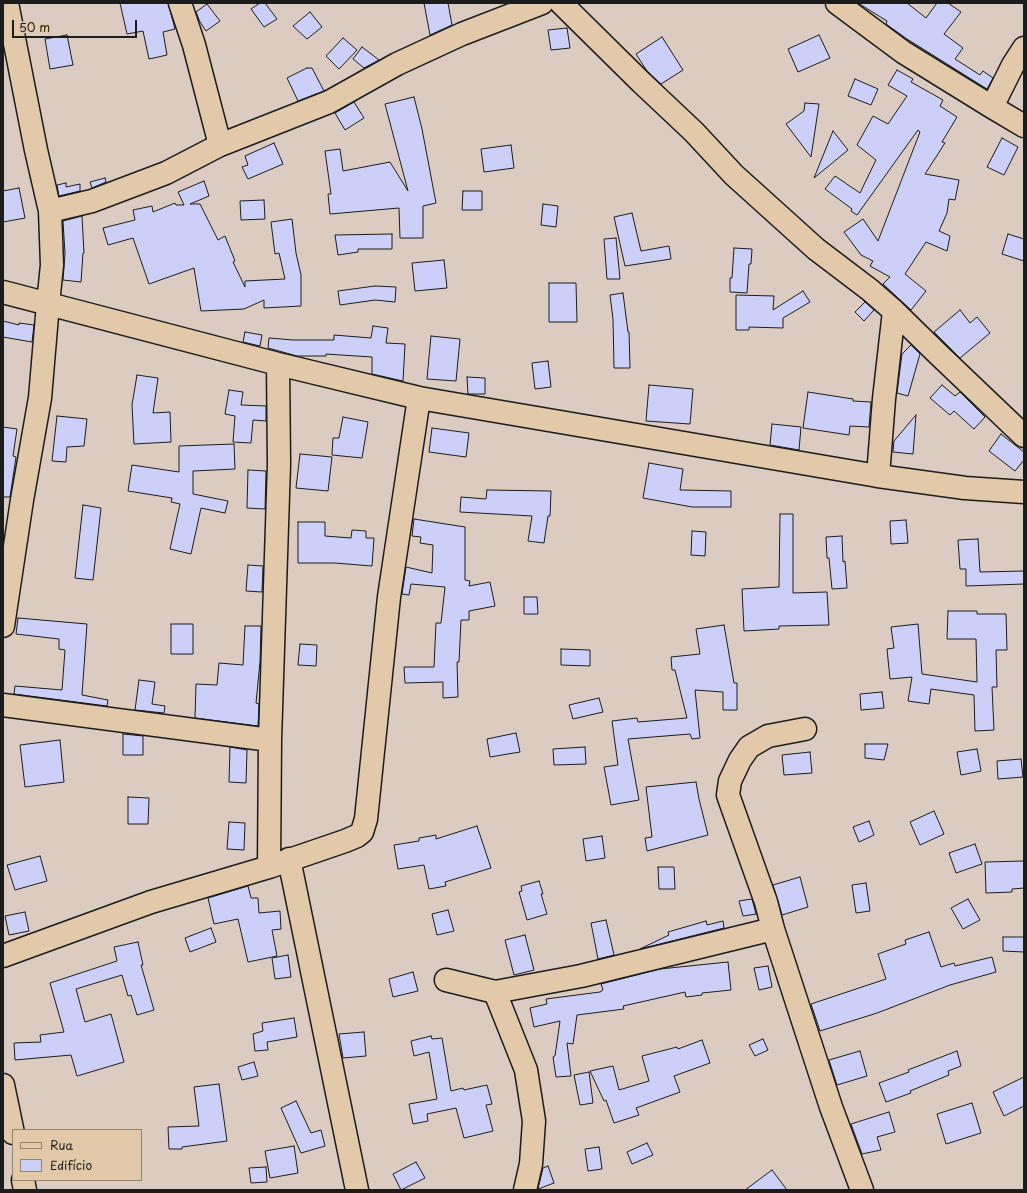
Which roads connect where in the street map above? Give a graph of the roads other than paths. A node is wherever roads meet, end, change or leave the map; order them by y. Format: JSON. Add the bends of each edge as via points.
{"nodes":[{"id":1,"x":7,"y":3,"type":"edge"},
{"id":2,"x":180,"y":3,"type":"edge"},
{"id":3,"x":540,"y":3,"type":"edge"},
{"id":4,"x":561,"y":3,"type":"edge"},
{"id":5,"x":837,"y":3,"type":"edge"},
{"id":6,"x":1024,"y":48,"type":"edge"},
{"id":7,"x":992,"y":108,"type":"junction"},
{"id":8,"x":1024,"y":126,"type":"edge"},
{"id":9,"x":220,"y":145,"type":"junction"},
{"id":10,"x":50,"y":211,"type":"junction"},
{"id":11,"x":3,"y":292,"type":"edge"},
{"id":12,"x":48,"y":304,"type":"junction"},
{"id":13,"x":894,"y":311,"type":"junction"},
{"id":14,"x":278,"y":364,"type":"junction"},
{"id":15,"x":419,"y":398,"type":"junction"},
{"id":16,"x":1024,"y":436,"type":"edge"},
{"id":17,"x":878,"y":476,"type":"junction"},
{"id":18,"x":1024,"y":492,"type":"edge"},
{"id":19,"x":3,"y":626,"type":"edge"},
{"id":20,"x":3,"y":705,"type":"edge"},
{"id":21,"x":806,"y":729,"type":"dead end"},
{"id":22,"x":270,"y":740,"type":"junction"},
{"id":23,"x":289,"y":859,"type":"junction"},
{"id":24,"x":269,"y":867,"type":"junction"},
{"id":25,"x":773,"y":929,"type":"junction"},
{"id":26,"x":3,"y":956,"type":"edge"},
{"id":27,"x":446,"y":980,"type":"dead end"},
{"id":28,"x":496,"y":992,"type":"junction"},
{"id":29,"x":3,"y":1085,"type":"edge"},
{"id":30,"x":12,"y":1129,"type":"edge"},
{"id":31,"x":357,"y":1190,"type":"edge"},
{"id":32,"x":525,"y":1190,"type":"edge"},
{"id":33,"x":862,"y":1190,"type":"edge"}],
"edges":[{"from":1,"to":10,"type":"street"},
{"from":2,"to":9,"type":"street","via":[[194,45]]},
{"from":3,"to":9,"type":"street","via":[[462,34],[397,64],[329,102]]},
{"from":4,"to":13,"type":"street","via":[[694,132],[734,175],[816,249]]},
{"from":5,"to":7,"type":"street","via":[[903,52]]},
{"from":6,"to":7,"type":"street"},
{"from":7,"to":8,"type":"street"},
{"from":9,"to":10,"type":"street","via":[[166,173],[92,201]]},
{"from":10,"to":12,"type":"street","via":[[52,264]]},
{"from":11,"to":12,"type":"street"},
{"from":12,"to":14,"type":"street"},
{"from":12,"to":19,"type":"street","via":[[40,398]]},
{"from":13,"to":16,"type":"street"},
{"from":13,"to":17,"type":"street"},
{"from":14,"to":15,"type":"street"},
{"from":14,"to":22,"type":"street","via":[[279,464]]},
{"from":15,"to":17,"type":"street"},
{"from":15,"to":23,"type":"street","via":[[389,597],[364,827],[357,836]]},
{"from":17,"to":18,"type":"street","via":[[965,488]]},
{"from":20,"to":22,"type":"street"},
{"from":21,"to":25,"type":"street","via":[[768,736],[749,747],[730,781],[728,795]]},
{"from":22,"to":24,"type":"street"},
{"from":23,"to":24,"type":"street"},
{"from":23,"to":31,"type":"street"},
{"from":24,"to":26,"type":"street","via":[[151,902]]},
{"from":25,"to":28,"type":"street","via":[[581,976]]},
{"from":25,"to":33,"type":"street","via":[[831,1107]]},
{"from":27,"to":28,"type":"street"},
{"from":28,"to":32,"type":"street","via":[[526,1070],[534,1121],[531,1164]]},
{"from":29,"to":30,"type":"street"}]}
